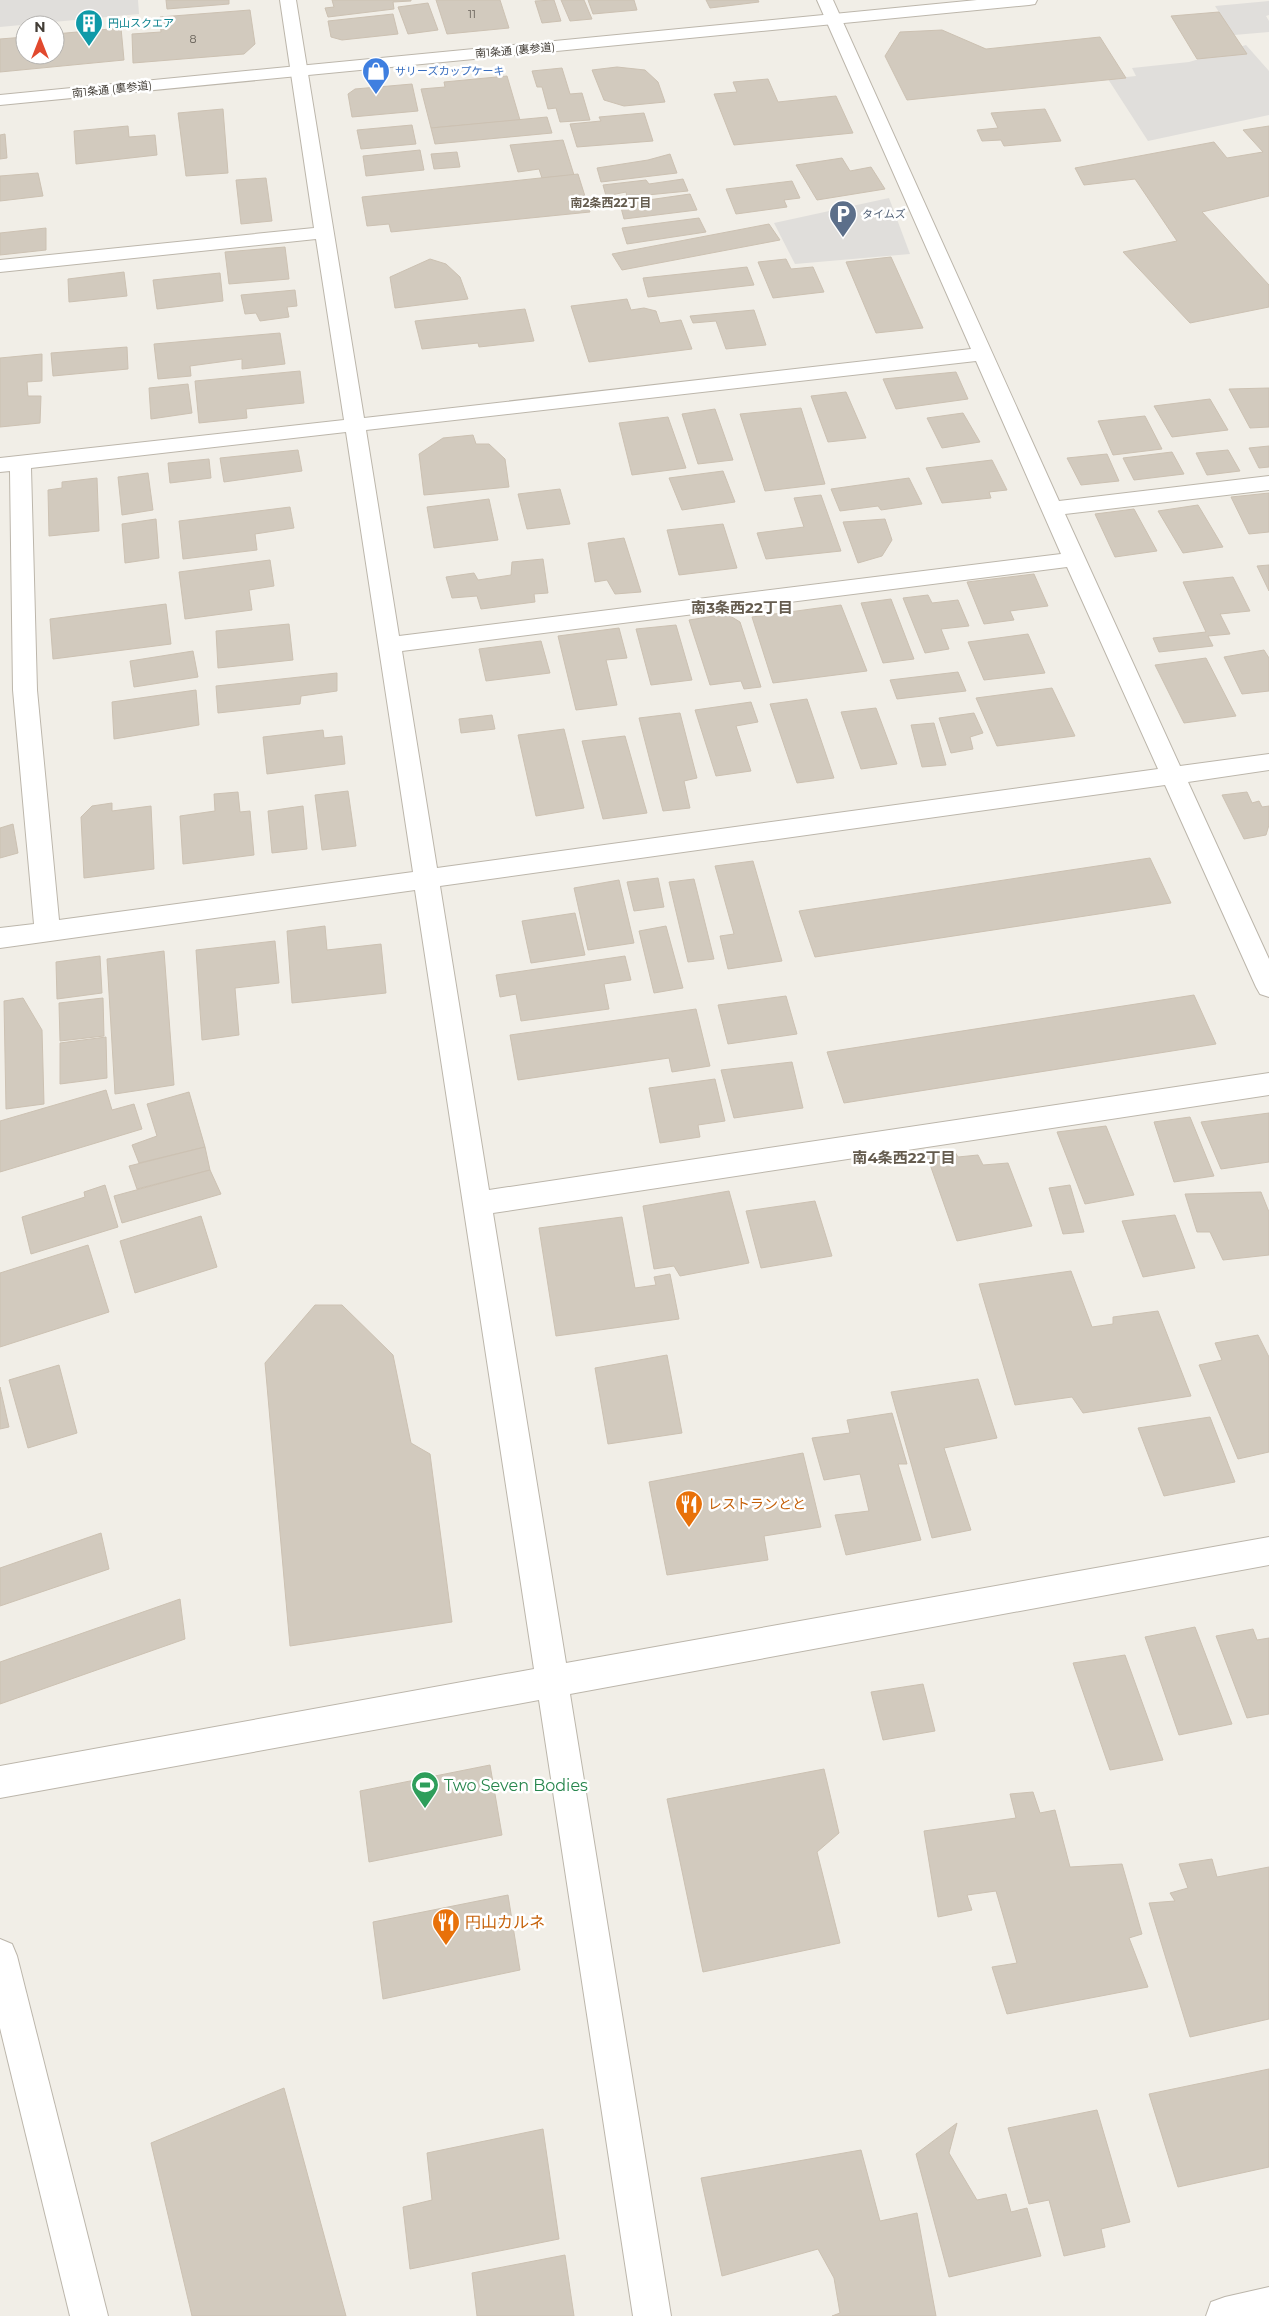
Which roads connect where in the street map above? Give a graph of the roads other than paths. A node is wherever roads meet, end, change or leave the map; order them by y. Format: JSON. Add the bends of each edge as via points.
{"nodes":[{"id":1,"x":288,"y":0,"type":"edge"},
{"id":2,"x":1029,"y":0,"type":"edge"},
{"id":3,"x":830,"y":10,"type":"edge"},
{"id":4,"x":300,"y":70,"type":"junction"},
{"id":5,"x":0,"y":100,"type":"edge"},
{"id":6,"x":324,"y":233,"type":"junction"},
{"id":7,"x":0,"y":266,"type":"edge"},
{"id":8,"x":983,"y":354,"type":"junction"},
{"id":9,"x":354,"y":426,"type":"junction"},
{"id":10,"x":10,"y":464,"type":"edge"},
{"id":11,"x":1269,"y":483,"type":"edge"},
{"id":12,"x":1052,"y":509,"type":"junction"},
{"id":13,"x":1075,"y":560,"type":"junction"},
{"id":14,"x":388,"y":645,"type":"junction"},
{"id":15,"x":1269,"y":762,"type":"edge"},
{"id":16,"x":1173,"y":775,"type":"junction"},
{"id":17,"x":425,"y":879,"type":"junction"},
{"id":18,"x":47,"y":931,"type":"junction"},
{"id":19,"x":0,"y":938,"type":"edge"},
{"id":20,"x":1269,"y":987,"type":"edge"},
{"id":21,"x":1269,"y":1084,"type":"edge"},
{"id":22,"x":476,"y":1204,"type":"junction"},
{"id":23,"x":1269,"y":1551,"type":"edge"},
{"id":24,"x":550,"y":1681,"type":"junction"},
{"id":25,"x":0,"y":1782,"type":"edge"},
{"id":26,"x":0,"y":1956,"type":"edge"},
{"id":27,"x":1269,"y":2306,"type":"edge"},
{"id":28,"x":89,"y":2316,"type":"edge"},
{"id":29,"x":652,"y":2316,"type":"edge"},
{"id":30,"x":1225,"y":2316,"type":"edge"}],
"edges":[{"from":1,"to":4,"type":"street"},
{"from":2,"to":3,"type":"street","name":"南1条通 (裏参道)"},
{"from":3,"to":4,"type":"street","name":"南1条通 (裏参道)"},
{"from":3,"to":8,"type":"street"},
{"from":4,"to":5,"type":"street","name":"南1条通 (裏参道)"},
{"from":4,"to":6,"type":"street"},
{"from":6,"to":7,"type":"street"},
{"from":6,"to":9,"type":"street"},
{"from":8,"to":9,"type":"street"},
{"from":8,"to":12,"type":"street"},
{"from":9,"to":10,"type":"street"},
{"from":9,"to":14,"type":"street"},
{"from":10,"to":18,"type":"street","via":[[25,690]]},
{"from":11,"to":12,"type":"street"},
{"from":12,"to":13,"type":"street"},
{"from":13,"to":14,"type":"street"},
{"from":13,"to":16,"type":"street"},
{"from":14,"to":17,"type":"street"},
{"from":15,"to":16,"type":"street"},
{"from":16,"to":17,"type":"street"},
{"from":16,"to":20,"type":"street"},
{"from":17,"to":18,"type":"street"},
{"from":17,"to":22,"type":"street"},
{"from":18,"to":19,"type":"street"},
{"from":21,"to":22,"type":"street"},
{"from":22,"to":24,"type":"street"},
{"from":23,"to":24,"type":"street"},
{"from":24,"to":25,"type":"street"},
{"from":24,"to":29,"type":"street"},
{"from":26,"to":28,"type":"street"},
{"from":27,"to":30,"type":"street"}]}
